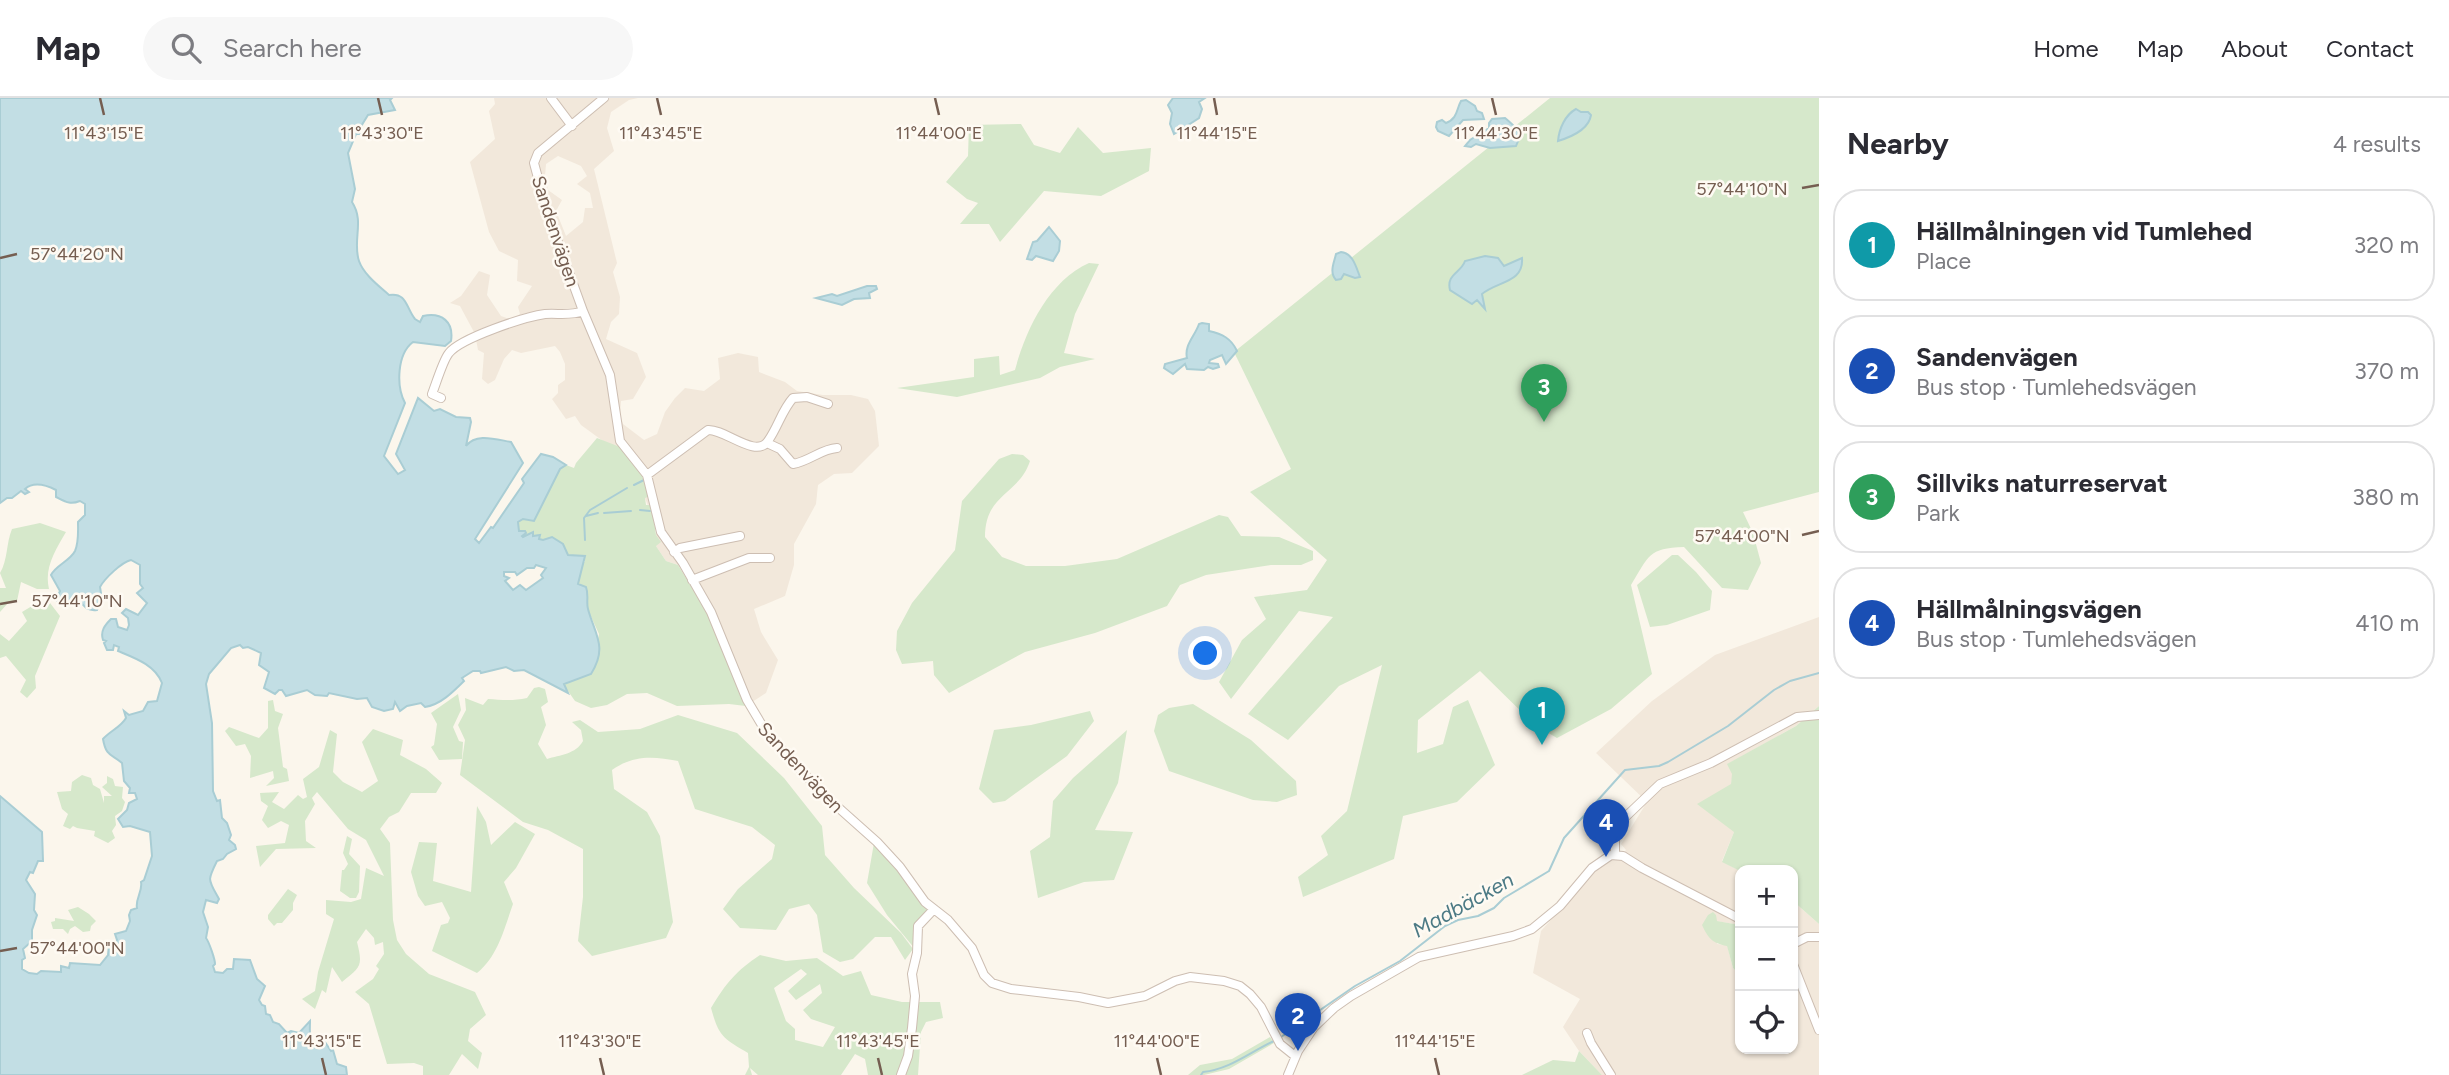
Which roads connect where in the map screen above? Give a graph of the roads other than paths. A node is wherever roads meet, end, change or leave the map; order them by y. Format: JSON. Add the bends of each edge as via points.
{"nodes":[{"id":1,"x":551,"y":98,"type":"edge"},
{"id":2,"x":604,"y":98,"type":"edge"},
{"id":3,"x":572,"y":125,"type":"junction"},
{"id":4,"x":583,"y":311,"type":"junction"},
{"id":5,"x":441,"y":398,"type":"dead end"},
{"id":6,"x":828,"y":404,"type":"dead end"},
{"id":7,"x":767,"y":443,"type":"junction"},
{"id":8,"x":837,"y":448,"type":"dead end"},
{"id":9,"x":648,"y":475,"type":"junction"},
{"id":10,"x":740,"y":536,"type":"dead end"},
{"id":11,"x":674,"y":552,"type":"junction"},
{"id":12,"x":770,"y":558,"type":"dead end"},
{"id":13,"x":692,"y":579,"type":"junction"},
{"id":14,"x":1819,"y":715,"type":"edge"},
{"id":15,"x":1615,"y":854,"type":"junction"},
{"id":16,"x":934,"y":909,"type":"junction"},
{"id":17,"x":1735,"y":916,"type":"edge"},
{"id":18,"x":1819,"y":937,"type":"edge"},
{"id":19,"x":1798,"y":942,"type":"edge"},
{"id":20,"x":1798,"y":977,"type":"edge"},
{"id":21,"x":1819,"y":1030,"type":"edge"},
{"id":22,"x":1587,"y":1032,"type":"dead end"},
{"id":23,"x":1295,"y":1056,"type":"junction"},
{"id":24,"x":901,"y":1075,"type":"edge"},
{"id":25,"x":1288,"y":1075,"type":"edge"},
{"id":26,"x":1611,"y":1075,"type":"edge"}],
"edges":[{"from":1,"to":3,"type":"street"},
{"from":2,"to":3,"type":"street","name":"Sandenvägen"},
{"from":3,"to":4,"type":"street","name":"Sandenvägen","via":[[538,152],[534,163],[549,220]]},
{"from":4,"to":5,"type":"street","name":"Sandenvägen","via":[[545,314],[459,345],[446,358],[432,394]]},
{"from":4,"to":9,"type":"street","name":"Sandenvägen","via":[[610,375],[619,437]]},
{"from":6,"to":7,"type":"street","via":[[793,398]]},
{"from":7,"to":8,"type":"street","via":[[780,449],[793,464],[826,448]]},
{"from":7,"to":9,"type":"street","via":[[755,447],[708,430]]},
{"from":9,"to":11,"type":"street","name":"Sandenvägen","via":[[661,532]]},
{"from":10,"to":11,"type":"street"},
{"from":11,"to":13,"type":"street","name":"Sandenvägen"},
{"from":12,"to":13,"type":"street","via":[[749,558]]},
{"from":13,"to":16,"type":"street","name":"Sandenvägen","via":[[758,722],[822,793],[877,842]]},
{"from":14,"to":15,"type":"street","via":[[1797,717],[1711,763],[1660,784],[1618,824]]},
{"from":15,"to":17,"type":"street"},
{"from":15,"to":23,"type":"street","via":[[1600,860],[1560,906],[1532,929],[1419,957],[1351,996],[1314,1027]]},
{"from":16,"to":23,"type":"street","name":"Sandenvägen","via":[[968,943],[984,975],[998,985],[1108,1003],[1145,996],[1181,978],[1221,980],[1250,993],[1278,1041]]},
{"from":16,"to":24,"type":"street","via":[[918,926],[910,1046]]},
{"from":18,"to":19,"type":"street"},
{"from":20,"to":21,"type":"street"},
{"from":22,"to":26,"type":"street"},
{"from":23,"to":25,"type":"street"}]}
